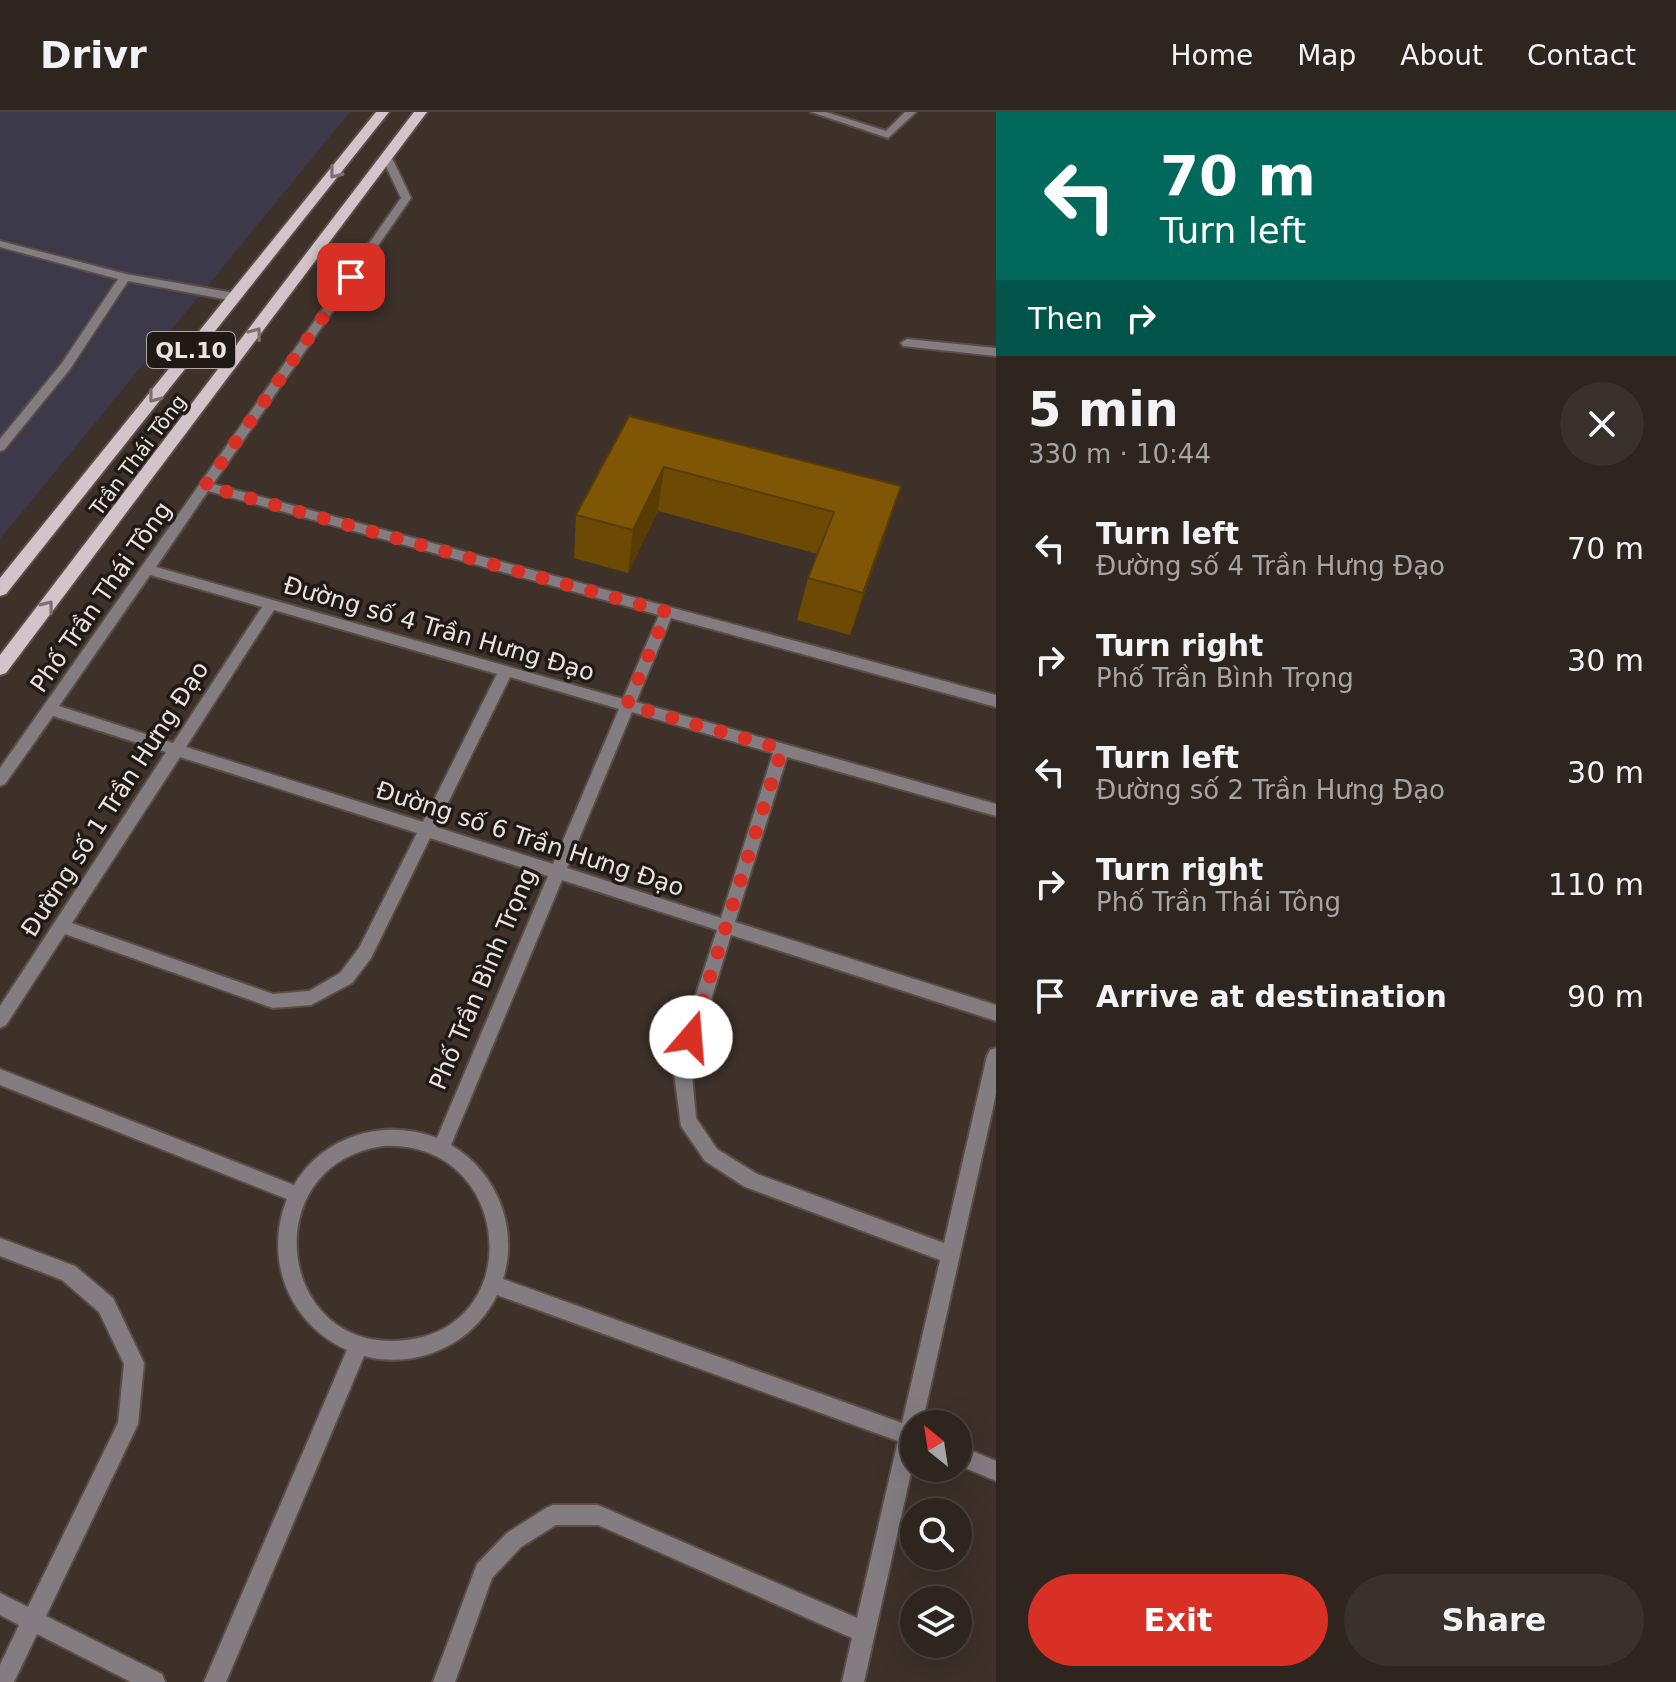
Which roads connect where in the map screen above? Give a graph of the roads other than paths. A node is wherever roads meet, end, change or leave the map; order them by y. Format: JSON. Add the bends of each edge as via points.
{"nodes":[{"id":1,"x":383,"y":112,"type":"edge"},
{"id":2,"x":421,"y":112,"type":"edge"},
{"id":3,"x":816,"y":112,"type":"edge"},
{"id":4,"x":911,"y":112,"type":"edge"},
{"id":5,"x":388,"y":160,"type":"junction"},
{"id":6,"x":0,"y":244,"type":"edge"},
{"id":7,"x":125,"y":277,"type":"junction"},
{"id":8,"x":234,"y":297,"type":"junction"},
{"id":9,"x":907,"y":343,"type":"dead end"},
{"id":10,"x":996,"y":352,"type":"edge"},
{"id":11,"x":0,"y":447,"type":"edge"},
{"id":12,"x":205,"y":486,"type":"junction"},
{"id":13,"x":147,"y":569,"type":"junction"},
{"id":14,"x":0,"y":590,"type":"edge"},
{"id":15,"x":271,"y":604,"type":"junction"},
{"id":16,"x":667,"y":612,"type":"junction"},
{"id":17,"x":0,"y":668,"type":"edge"},
{"id":18,"x":506,"y":671,"type":"junction"},
{"id":19,"x":996,"y":701,"type":"edge"},
{"id":20,"x":627,"y":705,"type":"junction"},
{"id":21,"x":50,"y":709,"type":"junction"},
{"id":22,"x":782,"y":749,"type":"junction"},
{"id":23,"x":176,"y":750,"type":"junction"},
{"id":24,"x":0,"y":780,"type":"edge"},
{"id":25,"x":996,"y":810,"type":"edge"},
{"id":26,"x":426,"y":830,"type":"junction"},
{"id":27,"x":556,"y":872,"type":"junction"},
{"id":28,"x":62,"y":926,"type":"junction"},
{"id":29,"x":726,"y":927,"type":"junction"},
{"id":30,"x":996,"y":1013,"type":"edge"},
{"id":31,"x":0,"y":1020,"type":"edge"},
{"id":32,"x":996,"y":1056,"type":"edge"},
{"id":33,"x":0,"y":1077,"type":"edge"},
{"id":34,"x":442,"y":1146,"type":"junction"},
{"id":35,"x":300,"y":1196,"type":"junction"},
{"id":36,"x":0,"y":1247,"type":"edge"},
{"id":37,"x":950,"y":1254,"type":"junction"},
{"id":38,"x":491,"y":1284,"type":"junction"},
{"id":39,"x":359,"y":1346,"type":"junction"},
{"id":40,"x":917,"y":1410,"type":"edge"},
{"id":41,"x":900,"y":1432,"type":"edge"},
{"id":42,"x":972,"y":1461,"type":"edge"},
{"id":43,"x":996,"y":1471,"type":"edge"},
{"id":44,"x":900,"y":1482,"type":"edge"},
{"id":45,"x":0,"y":1604,"type":"edge"},
{"id":46,"x":34,"y":1621,"type":"junction"},
{"id":47,"x":865,"y":1633,"type":"junction"},
{"id":48,"x":3,"y":1682,"type":"edge"},
{"id":49,"x":154,"y":1682,"type":"edge"},
{"id":50,"x":215,"y":1682,"type":"edge"},
{"id":51,"x":444,"y":1682,"type":"edge"},
{"id":52,"x":853,"y":1682,"type":"edge"}],
"edges":[{"from":1,"to":8,"type":"main road","name":"Trần Thái Tông","number":"QL.10","one_way":true},
{"from":2,"to":5,"type":"main road","name":"Trần Thái Tông","number":"QL.10"},
{"from":3,"to":4,"type":"street","via":[[888,135]]},
{"from":5,"to":12,"type":"street","name":"Phố Trần Thái Tông","via":[[406,198]]},
{"from":17,"to":5,"type":"main road","name":"Trần Thái Tông","number":"QL.10","one_way":true},
{"from":6,"to":7,"type":"street"},
{"from":7,"to":8,"type":"street"},
{"from":7,"to":11,"type":"street","via":[[66,366]]},
{"from":8,"to":14,"type":"main road","name":"Trần Thái Tông","number":"QL.10","one_way":true},
{"from":9,"to":10,"type":"street"},
{"from":12,"to":13,"type":"street","name":"Phố Trần Thái Tông"},
{"from":12,"to":16,"type":"street"},
{"from":13,"to":15,"type":"street","name":"Đường số 4 Trần Hưng Đạo"},
{"from":13,"to":21,"type":"street","name":"Phố Trần Thái Tông"},
{"from":15,"to":18,"type":"street","name":"Đường số 4 Trần Hưng Đạo"},
{"from":15,"to":23,"type":"street","name":"Đường số 1 Trần Hưng Đạo"},
{"from":16,"to":19,"type":"street"},
{"from":16,"to":20,"type":"street","name":"Phố Trần Bình Trọng"},
{"from":18,"to":20,"type":"street","name":"Đường số 4 Trần Hưng Đạo"},
{"from":18,"to":26,"type":"street"},
{"from":20,"to":22,"type":"street","name":"Đường số 4 Trần Hưng Đạo"},
{"from":20,"to":27,"type":"street","name":"Phố Trần Bình Trọng"},
{"from":21,"to":23,"type":"street","name":"Đường số 6 Trần Hưng Đạo"},
{"from":21,"to":24,"type":"street","name":"Phố Trần Thái Tông"},
{"from":22,"to":25,"type":"street","name":"Đường số 4 Trần Hưng Đạo"},
{"from":22,"to":29,"type":"street"},
{"from":23,"to":26,"type":"street","name":"Đường số 6 Trần Hưng Đạo"},
{"from":23,"to":28,"type":"street","name":"Đường số 1 Trần Hưng Đạo"},
{"from":26,"to":27,"type":"street","name":"Đường số 6 Trần Hưng Đạo"},
{"from":26,"to":28,"type":"street","via":[[365,953],[346,978],[311,998],[273,1001]]},
{"from":27,"to":29,"type":"street","name":"Đường số 6 Trần Hưng Đạo"},
{"from":27,"to":34,"type":"street","name":"Phố Trần Bình Trọng"},
{"from":28,"to":31,"type":"street","name":"Đường số 1 Trần Hưng Đạo"},
{"from":29,"to":30,"type":"street","name":"Đường số 6 Trần Hưng Đạo"},
{"from":29,"to":37,"type":"street","via":[[682,1065],[687,1120],[711,1155],[751,1181]]},
{"from":32,"to":37,"type":"street"},
{"from":33,"to":35,"type":"street"},
{"from":34,"to":35,"type":"street","via":[[409,1137],[373,1140],[339,1153]]},
{"from":34,"to":38,"type":"street","via":[[471,1166],[492,1194],[502,1228]]},
{"from":35,"to":39,"type":"street","via":[[285,1241],[288,1275],[302,1306],[326,1331]]},
{"from":36,"to":46,"type":"street","via":[[68,1273],[106,1305],[134,1363],[128,1424]]},
{"from":37,"to":40,"type":"street"},
{"from":38,"to":39,"type":"street","via":[[461,1324],[430,1343],[394,1350]]},
{"from":38,"to":41,"type":"street"},
{"from":39,"to":50,"type":"street"},
{"from":42,"to":43,"type":"street"},
{"from":44,"to":47,"type":"street"},
{"from":45,"to":46,"type":"street"},
{"from":46,"to":48,"type":"street"},
{"from":46,"to":49,"type":"street"},
{"from":47,"to":51,"type":"street","via":[[598,1515],[553,1515],[514,1540],[484,1571]]},
{"from":47,"to":52,"type":"street"}]}
